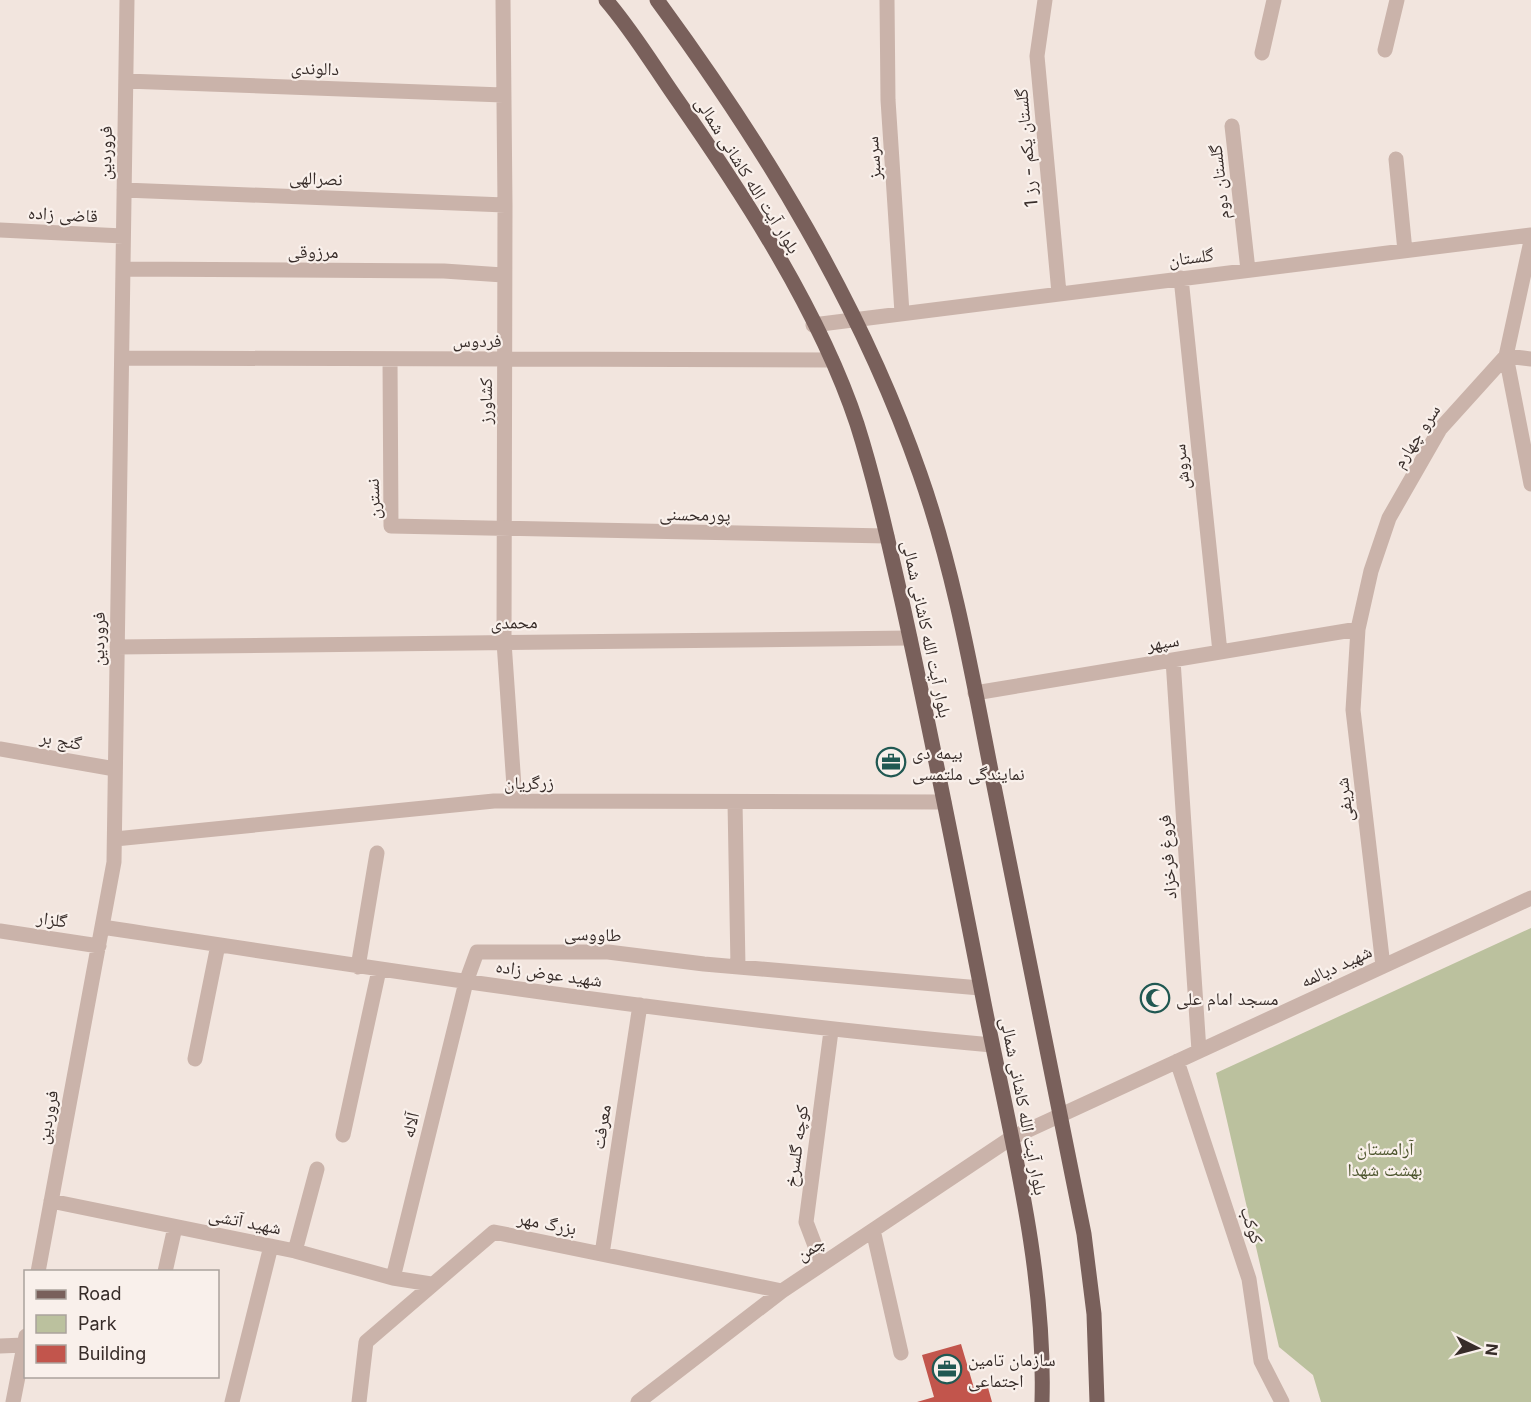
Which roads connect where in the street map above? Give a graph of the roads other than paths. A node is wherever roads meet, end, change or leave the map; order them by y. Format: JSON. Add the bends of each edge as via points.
{"nodes":[{"id":1,"x":127,"y":0,"type":"edge"},
{"id":2,"x":503,"y":0,"type":"edge"},
{"id":3,"x":606,"y":0,"type":"edge"},
{"id":4,"x":657,"y":0,"type":"edge"},
{"id":5,"x":887,"y":0,"type":"edge"},
{"id":6,"x":1045,"y":0,"type":"edge"},
{"id":7,"x":1274,"y":0,"type":"edge"},
{"id":8,"x":1397,"y":0,"type":"edge"},
{"id":9,"x":1385,"y":50,"type":"dead end"},
{"id":10,"x":1262,"y":53,"type":"dead end"},
{"id":11,"x":126,"y":81,"type":"junction"},
{"id":12,"x":504,"y":95,"type":"junction"},
{"id":13,"x":1232,"y":126,"type":"dead end"},
{"id":14,"x":1396,"y":159,"type":"dead end"},
{"id":15,"x":124,"y":190,"type":"junction"},
{"id":16,"x":506,"y":205,"type":"junction"},
{"id":17,"x":0,"y":230,"type":"edge"},
{"id":18,"x":1531,"y":235,"type":"edge"},
{"id":19,"x":123,"y":236,"type":"junction"},
{"id":20,"x":1531,"y":241,"type":"edge"},
{"id":21,"x":1405,"y":251,"type":"junction"},
{"id":22,"x":123,"y":269,"type":"junction"},
{"id":23,"x":1248,"y":270,"type":"junction"},
{"id":24,"x":503,"y":275,"type":"junction"},
{"id":25,"x":1181,"y":278,"type":"junction"},
{"id":26,"x":1059,"y":293,"type":"junction"},
{"id":27,"x":902,"y":313,"type":"junction"},
{"id":28,"x":855,"y":318,"type":"junction"},
{"id":29,"x":813,"y":325,"type":"junction"},
{"id":30,"x":1506,"y":356,"type":"junction"},
{"id":31,"x":122,"y":358,"type":"junction"},
{"id":32,"x":390,"y":359,"type":"junction"},
{"id":33,"x":1531,"y":359,"type":"edge"},
{"id":34,"x":505,"y":360,"type":"junction"},
{"id":35,"x":831,"y":360,"type":"junction"},
{"id":36,"x":1531,"y":484,"type":"edge"},
{"id":37,"x":503,"y":530,"type":"junction"},
{"id":38,"x":887,"y":537,"type":"junction"},
{"id":39,"x":1358,"y":629,"type":"junction"},
{"id":40,"x":910,"y":638,"type":"junction"},
{"id":41,"x":504,"y":642,"type":"junction"},
{"id":42,"x":117,"y":647,"type":"junction"},
{"id":43,"x":1220,"y":652,"type":"junction"},
{"id":44,"x":1173,"y":660,"type":"junction"},
{"id":45,"x":975,"y":693,"type":"junction"},
{"id":46,"x":0,"y":749,"type":"edge"},
{"id":47,"x":115,"y":769,"type":"junction"},
{"id":48,"x":515,"y":801,"type":"junction"},
{"id":49,"x":735,"y":802,"type":"junction"},
{"id":50,"x":945,"y":802,"type":"junction"},
{"id":51,"x":115,"y":839,"type":"junction"},
{"id":52,"x":377,"y":853,"type":"dead end"},
{"id":53,"x":1531,"y":898,"type":"edge"},
{"id":54,"x":102,"y":927,"type":"junction"},
{"id":55,"x":0,"y":931,"type":"edge"},
{"id":56,"x":218,"y":945,"type":"junction"},
{"id":57,"x":99,"y":946,"type":"junction"},
{"id":58,"x":1383,"y":966,"type":"junction"},
{"id":59,"x":358,"y":967,"type":"junction"},
{"id":60,"x":738,"y":967,"type":"junction"},
{"id":61,"x":379,"y":970,"type":"junction"},
{"id":62,"x":466,"y":982,"type":"junction"},
{"id":63,"x":981,"y":988,"type":"junction"},
{"id":64,"x":640,"y":1005,"type":"junction"},
{"id":65,"x":831,"y":1031,"type":"junction"},
{"id":66,"x":992,"y":1045,"type":"junction"},
{"id":67,"x":1199,"y":1050,"type":"junction"},
{"id":68,"x":195,"y":1059,"type":"dead end"},
{"id":69,"x":1177,"y":1061,"type":"junction"},
{"id":70,"x":1060,"y":1115,"type":"junction"},
{"id":71,"x":343,"y":1134,"type":"dead end"},
{"id":72,"x":1011,"y":1138,"type":"junction"},
{"id":73,"x":317,"y":1169,"type":"dead end"},
{"id":74,"x":51,"y":1201,"type":"junction"},
{"id":75,"x":175,"y":1227,"type":"junction"},
{"id":76,"x":873,"y":1230,"type":"junction"},
{"id":77,"x":271,"y":1246,"type":"junction"},
{"id":78,"x":295,"y":1251,"type":"junction"},
{"id":79,"x":602,"y":1254,"type":"junction"},
{"id":80,"x":822,"y":1264,"type":"junction"},
{"id":81,"x":38,"y":1270,"type":"edge"},
{"id":82,"x":165,"y":1270,"type":"edge"},
{"id":83,"x":393,"y":1278,"type":"junction"},
{"id":84,"x":431,"y":1284,"type":"junction"},
{"id":85,"x":782,"y":1291,"type":"junction"},
{"id":86,"x":24,"y":1341,"type":"edge"},
{"id":87,"x":0,"y":1346,"type":"edge"},
{"id":88,"x":24,"y":1346,"type":"edge"},
{"id":89,"x":901,"y":1353,"type":"dead end"},
{"id":90,"x":13,"y":1402,"type":"edge"},
{"id":91,"x":232,"y":1402,"type":"edge"},
{"id":92,"x":359,"y":1402,"type":"edge"},
{"id":93,"x":638,"y":1402,"type":"edge"},
{"id":94,"x":1042,"y":1402,"type":"edge"},
{"id":95,"x":1096,"y":1402,"type":"edge"},
{"id":96,"x":1282,"y":1402,"type":"edge"}],
"edges":[{"from":1,"to":11,"type":"street","name":"فروردین"},
{"from":2,"to":12,"type":"street","name":"کشاورز"},
{"from":3,"to":29,"type":"main road","name":"بلوار آیت الله کاشانی شمالی","via":[[711,147],[786,271]]},
{"from":4,"to":28,"type":"main road","name":"بلوار آیت الله کاشانی شمالی","via":[[736,111]]},
{"from":5,"to":27,"type":"street","name":"سرسبز","via":[[888,100]]},
{"from":6,"to":26,"type":"street","name":"گلستان یکم - رز 1","via":[[1037,56]]},
{"from":7,"to":10,"type":"street"},
{"from":8,"to":9,"type":"street"},
{"from":11,"to":12,"type":"street","name":"دالوندی"},
{"from":11,"to":15,"type":"street","name":"فروردین"},
{"from":12,"to":16,"type":"street","name":"کشاورز"},
{"from":13,"to":23,"type":"street","name":"گلستان دوم"},
{"from":14,"to":21,"type":"street"},
{"from":15,"to":16,"type":"street","name":"نصرالهی"},
{"from":15,"to":19,"type":"street","name":"فروردین"},
{"from":16,"to":24,"type":"street","name":"کشاورز"},
{"from":17,"to":19,"type":"street","name":"قاضی زاده"},
{"from":18,"to":21,"type":"street","name":"گلستان"},
{"from":19,"to":22,"type":"street","name":"فروردین"},
{"from":20,"to":30,"type":"street","name":"سرو چهارم"},
{"from":21,"to":23,"type":"street","name":"گلستان"},
{"from":22,"to":24,"type":"street","name":"مرزوقی","via":[[444,271]]},
{"from":22,"to":31,"type":"street","name":"فروردین"},
{"from":23,"to":25,"type":"street","name":"گلستان"},
{"from":24,"to":34,"type":"street","name":"کشاورز"},
{"from":25,"to":26,"type":"street","name":"گلستان"},
{"from":25,"to":43,"type":"street","name":"سروش"},
{"from":26,"to":27,"type":"street","name":"گلستان"},
{"from":27,"to":28,"type":"street","name":"گلستان"},
{"from":28,"to":29,"type":"street","name":"گلستان"},
{"from":28,"to":45,"type":"main road","name":"بلوار آیت الله کاشانی شمالی","via":[[921,476]]},
{"from":29,"to":35,"type":"main road","name":"بلوار آیت الله کاشانی شمالی"},
{"from":30,"to":33,"type":"street"},
{"from":30,"to":36,"type":"street"},
{"from":30,"to":39,"type":"street","name":"سرو چهارم","via":[[1440,429],[1389,518],[1371,571]]},
{"from":31,"to":32,"type":"street","name":"فردوس"},
{"from":31,"to":42,"type":"street","name":"فروردین"},
{"from":32,"to":34,"type":"street","name":"فردوس"},
{"from":32,"to":37,"type":"street","name":"نسترن","via":[[392,526]]},
{"from":34,"to":35,"type":"street","name":"فردوس"},
{"from":34,"to":37,"type":"street","name":"کشاورز"},
{"from":35,"to":38,"type":"main road","name":"بلوار آیت الله کاشانی شمالی","via":[[856,421]]},
{"from":37,"to":38,"type":"street","name":"پورمحسنی"},
{"from":37,"to":41,"type":"street","name":"کشاورز"},
{"from":38,"to":40,"type":"main road","name":"بلوار آیت الله کاشانی شمالی"},
{"from":39,"to":43,"type":"street","name":"سپهر"},
{"from":39,"to":58,"type":"street","name":"شریفی","via":[[1353,710]]},
{"from":40,"to":41,"type":"street","name":"محمدی"},
{"from":40,"to":50,"type":"main road","name":"بلوار آیت الله کاشانی شمالی"},
{"from":41,"to":42,"type":"street","name":"محمدی"},
{"from":41,"to":48,"type":"street","name":"کشاورز"},
{"from":42,"to":47,"type":"street","name":"فروردین"},
{"from":43,"to":44,"type":"street","name":"سپهر"},
{"from":44,"to":45,"type":"street","name":"سپهر"},
{"from":44,"to":67,"type":"street","name":"فروغ فرخزاد"},
{"from":45,"to":70,"type":"main road","name":"بلوار آیت الله کاشانی شمالی"},
{"from":46,"to":47,"type":"street","name":"گنج بر"},
{"from":47,"to":51,"type":"street","name":"فروردین"},
{"from":48,"to":49,"type":"street","name":"زرگریان"},
{"from":48,"to":51,"type":"street","name":"زرگریان"},
{"from":49,"to":50,"type":"street","name":"زرگریان"},
{"from":49,"to":60,"type":"street"},
{"from":50,"to":63,"type":"main road","name":"بلوار آیت الله کاشانی شمالی"},
{"from":51,"to":54,"type":"street","name":"فروردین"},
{"from":52,"to":59,"type":"street"},
{"from":53,"to":58,"type":"street","name":"شهید دیالمه"},
{"from":54,"to":56,"type":"street","name":"شهید عوض زاده"},
{"from":54,"to":57,"type":"street","name":"فروردین"},
{"from":55,"to":57,"type":"street","name":"گلزار"},
{"from":56,"to":59,"type":"street","name":"شهید عوض زاده"},
{"from":56,"to":68,"type":"street"},
{"from":57,"to":74,"type":"street","name":"فروردین"},
{"from":58,"to":67,"type":"street","name":"شهید دیالمه"},
{"from":59,"to":61,"type":"street","name":"شهید عوض زاده"},
{"from":60,"to":62,"type":"street","name":"طاووسی","via":[[608,952],[477,952]]},
{"from":60,"to":63,"type":"street","name":"طاووسی"},
{"from":61,"to":62,"type":"street","name":"شهید عوض زاده"},
{"from":61,"to":71,"type":"street"},
{"from":62,"to":64,"type":"street","name":"شهید عوض زاده"},
{"from":62,"to":83,"type":"street","name":"آلاله"},
{"from":63,"to":66,"type":"main road","name":"بلوار آیت الله کاشانی شمالی"},
{"from":64,"to":65,"type":"street","name":"شهید عوض زاده"},
{"from":64,"to":79,"type":"street","name":"معرفت"},
{"from":65,"to":66,"type":"street","name":"شهید عوض زاده"},
{"from":65,"to":80,"type":"street","name":"کوچه گلسرخ","via":[[806,1222]]},
{"from":66,"to":72,"type":"main road","name":"بلوار آیت الله کاشانی شمالی"},
{"from":67,"to":69,"type":"street","name":"شهید دیالمه"},
{"from":69,"to":70,"type":"street","name":"شهید دیالمه"},
{"from":69,"to":96,"type":"street","name":"کوکب","via":[[1249,1279],[1261,1361]]},
{"from":70,"to":72,"type":"street","name":"شهید دیالمه"},
{"from":70,"to":95,"type":"main road","name":"بلوار آیت الله کاشانی شمالی","via":[[1084,1234],[1097,1354]]},
{"from":72,"to":76,"type":"street","name":"چمن"},
{"from":72,"to":94,"type":"main road","name":"بلوار آیت الله کاشانی شمالی","via":[[1041,1328]]},
{"from":73,"to":78,"type":"street"},
{"from":74,"to":75,"type":"street","name":"شهید آتشی"},
{"from":74,"to":81,"type":"street","name":"فروردین"},
{"from":75,"to":77,"type":"street","name":"شهید آتشی"},
{"from":75,"to":82,"type":"street"},
{"from":76,"to":80,"type":"street","name":"چمن"},
{"from":76,"to":89,"type":"street"},
{"from":77,"to":78,"type":"street","name":"شهید آتشی"},
{"from":77,"to":91,"type":"street"},
{"from":78,"to":83,"type":"street","name":"شهید آتشی"},
{"from":79,"to":84,"type":"street","name":"بزرگ مهر","via":[[494,1232]]},
{"from":79,"to":85,"type":"street","name":"بزرگ مهر"},
{"from":80,"to":85,"type":"street","name":"چمن"},
{"from":83,"to":84,"type":"street","name":"شهید آتشی"},
{"from":84,"to":92,"type":"street","name":"بزرگ مهر","via":[[366,1342]]},
{"from":85,"to":93,"type":"street","name":"چمن"},
{"from":86,"to":87,"type":"street"},
{"from":88,"to":90,"type":"street"}]}
